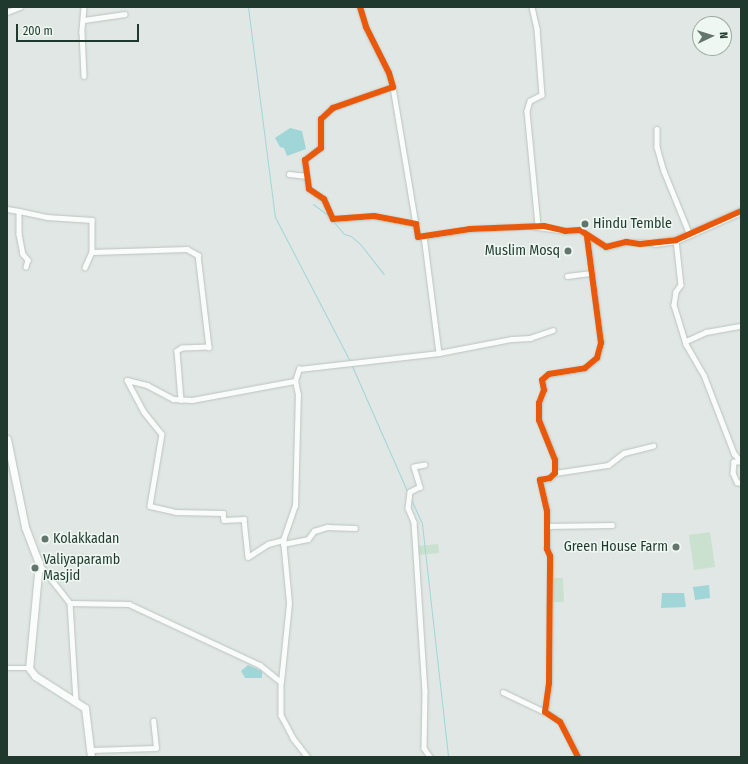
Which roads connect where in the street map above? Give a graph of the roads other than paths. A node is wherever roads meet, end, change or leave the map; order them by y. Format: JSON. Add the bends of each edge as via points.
{"nodes":[{"id":1,"x":20,"y":7,"type":"edge"},
{"id":2,"x":84,"y":7,"type":"edge"},
{"id":3,"x":360,"y":7,"type":"edge"},
{"id":4,"x":532,"y":7,"type":"edge"},
{"id":5,"x":7,"y":12,"type":"edge"},
{"id":6,"x":125,"y":14,"type":"dead end"},
{"id":7,"x":84,"y":20,"type":"junction"},
{"id":8,"x":84,"y":76,"type":"dead end"},
{"id":9,"x":392,"y":87,"type":"junction"},
{"id":10,"x":657,"y":129,"type":"dead end"},
{"id":11,"x":288,"y":174,"type":"dead end"},
{"id":12,"x":307,"y":176,"type":"junction"},
{"id":13,"x":7,"y":209,"type":"edge"},
{"id":14,"x":19,"y":210,"type":"junction"},
{"id":15,"x":741,"y":211,"type":"edge"},
{"id":16,"x":416,"y":224,"type":"junction"},
{"id":17,"x":538,"y":226,"type":"junction"},
{"id":18,"x":690,"y":235,"type":"junction"},
{"id":19,"x":424,"y":236,"type":"junction"},
{"id":20,"x":587,"y":236,"type":"junction"},
{"id":21,"x":676,"y":240,"type":"junction"},
{"id":22,"x":655,"y":243,"type":"joint"},
{"id":23,"x":92,"y":252,"type":"junction"},
{"id":24,"x":26,"y":267,"type":"dead end"},
{"id":25,"x":85,"y":268,"type":"dead end"},
{"id":26,"x":590,"y":273,"type":"junction"},
{"id":27,"x":567,"y":276,"type":"dead end"},
{"id":28,"x":741,"y":326,"type":"edge"},
{"id":29,"x":553,"y":330,"type":"dead end"},
{"id":30,"x":686,"y":341,"type":"junction"},
{"id":31,"x":439,"y":353,"type":"junction"},
{"id":32,"x":295,"y":381,"type":"junction"},
{"id":33,"x":181,"y":400,"type":"junction"},
{"id":34,"x":7,"y":439,"type":"edge"},
{"id":35,"x":653,"y":446,"type":"dead end"},
{"id":36,"x":740,"y":462,"type":"edge"},
{"id":37,"x":425,"y":465,"type":"dead end"},
{"id":38,"x":555,"y":473,"type":"junction"},
{"id":39,"x":741,"y":483,"type":"edge"},
{"id":40,"x":612,"y":525,"type":"dead end"},
{"id":41,"x":548,"y":526,"type":"junction"},
{"id":42,"x":355,"y":528,"type":"dead end"},
{"id":43,"x":283,"y":542,"type":"junction"},
{"id":44,"x":39,"y":563,"type":"junction"},
{"id":45,"x":70,"y":603,"type":"junction"},
{"id":46,"x":7,"y":668,"type":"edge"},
{"id":47,"x":29,"y":668,"type":"junction"},
{"id":48,"x":281,"y":682,"type":"junction"},
{"id":49,"x":504,"y":692,"type":"dead end"},
{"id":50,"x":76,"y":702,"type":"junction"},
{"id":51,"x":545,"y":712,"type":"junction"},
{"id":52,"x":153,"y":721,"type":"dead end"},
{"id":53,"x":91,"y":753,"type":"edge"},
{"id":54,"x":308,"y":757,"type":"edge"},
{"id":55,"x":430,"y":757,"type":"edge"},
{"id":56,"x":578,"y":757,"type":"edge"}],
"edges":[{"from":1,"to":5,"type":"street"},
{"from":2,"to":7,"type":"street"},
{"from":3,"to":9,"type":"street","via":[[366,27],[389,73]]},
{"from":4,"to":17,"type":"street","via":[[542,95],[530,101],[527,112]]},
{"from":6,"to":7,"type":"street"},
{"from":7,"to":8,"type":"street"},
{"from":9,"to":12,"type":"street","via":[[333,108],[321,119],[322,148],[305,160]]},
{"from":9,"to":16,"type":"street"},
{"from":10,"to":18,"type":"street","via":[[657,147],[664,171]]},
{"from":11,"to":12,"type":"street"},
{"from":12,"to":16,"type":"street","via":[[309,189],[324,198],[333,219],[374,216]]},
{"from":13,"to":14,"type":"street"},
{"from":14,"to":23,"type":"street","via":[[47,217],[92,220]]},
{"from":14,"to":24,"type":"street","via":[[19,234],[23,254],[28,260]]},
{"from":15,"to":18,"type":"main road"},
{"from":16,"to":19,"type":"street","via":[[418,237]]},
{"from":17,"to":19,"type":"street","via":[[470,229]]},
{"from":17,"to":20,"type":"street","via":[[565,231],[580,230]]},
{"from":18,"to":21,"type":"main road"},
{"from":19,"to":31,"type":"street"},
{"from":20,"to":22,"type":"street","via":[[606,247],[626,242]]},
{"from":20,"to":26,"type":"street"},
{"from":21,"to":22,"type":"main road"},
{"from":21,"to":30,"type":"street","via":[[681,285],[676,292],[674,305]]},
{"from":23,"to":25,"type":"street"},
{"from":23,"to":33,"type":"street","via":[[187,249],[198,255],[209,347],[182,348],[177,351]]},
{"from":26,"to":27,"type":"street"},
{"from":26,"to":38,"type":"street","via":[[601,343],[596,358],[586,368],[550,374],[542,380],[544,390],[539,403],[539,420],[555,460]]},
{"from":28,"to":30,"type":"street","via":[[706,332]]},
{"from":29,"to":31,"type":"street","via":[[530,338]]},
{"from":30,"to":36,"type":"street","via":[[704,375]]},
{"from":31,"to":32,"type":"street","via":[[305,367],[299,369]]},
{"from":32,"to":33,"type":"street"},
{"from":32,"to":43,"type":"street","via":[[298,395],[295,506]]},
{"from":33,"to":43,"type":"street","via":[[174,400],[147,385],[127,380],[144,412],[162,434],[150,506],[176,512],[223,513],[224,520],[244,519],[248,557],[268,544]]},
{"from":34,"to":44,"type":"main road","via":[[25,527]]},
{"from":35,"to":38,"type":"street","via":[[624,453],[608,465]]},
{"from":36,"to":39,"type":"street","via":[[734,462],[734,473],[737,482]]},
{"from":37,"to":55,"type":"street","via":[[414,467],[420,487],[410,492],[408,508],[414,522],[423,668],[424,748]]},
{"from":38,"to":41,"type":"street","via":[[550,478],[540,480]]},
{"from":40,"to":41,"type":"street","via":[[582,528],[574,524]]},
{"from":41,"to":51,"type":"street","via":[[550,641]]},
{"from":42,"to":43,"type":"street","via":[[327,527],[314,531],[308,539]]},
{"from":43,"to":48,"type":"street","via":[[289,603]]},
{"from":44,"to":45,"type":"street"},
{"from":44,"to":47,"type":"main road"},
{"from":45,"to":48,"type":"street","via":[[129,604],[260,665]]},
{"from":45,"to":50,"type":"street"},
{"from":46,"to":47,"type":"street"},
{"from":47,"to":50,"type":"main road","via":[[35,676]]},
{"from":48,"to":54,"type":"street","via":[[281,715],[293,738]]},
{"from":49,"to":51,"type":"street"},
{"from":50,"to":53,"type":"main road","via":[[87,713]]},
{"from":51,"to":56,"type":"street","via":[[560,722]]},
{"from":52,"to":53,"type":"street","via":[[156,748]]}]}
